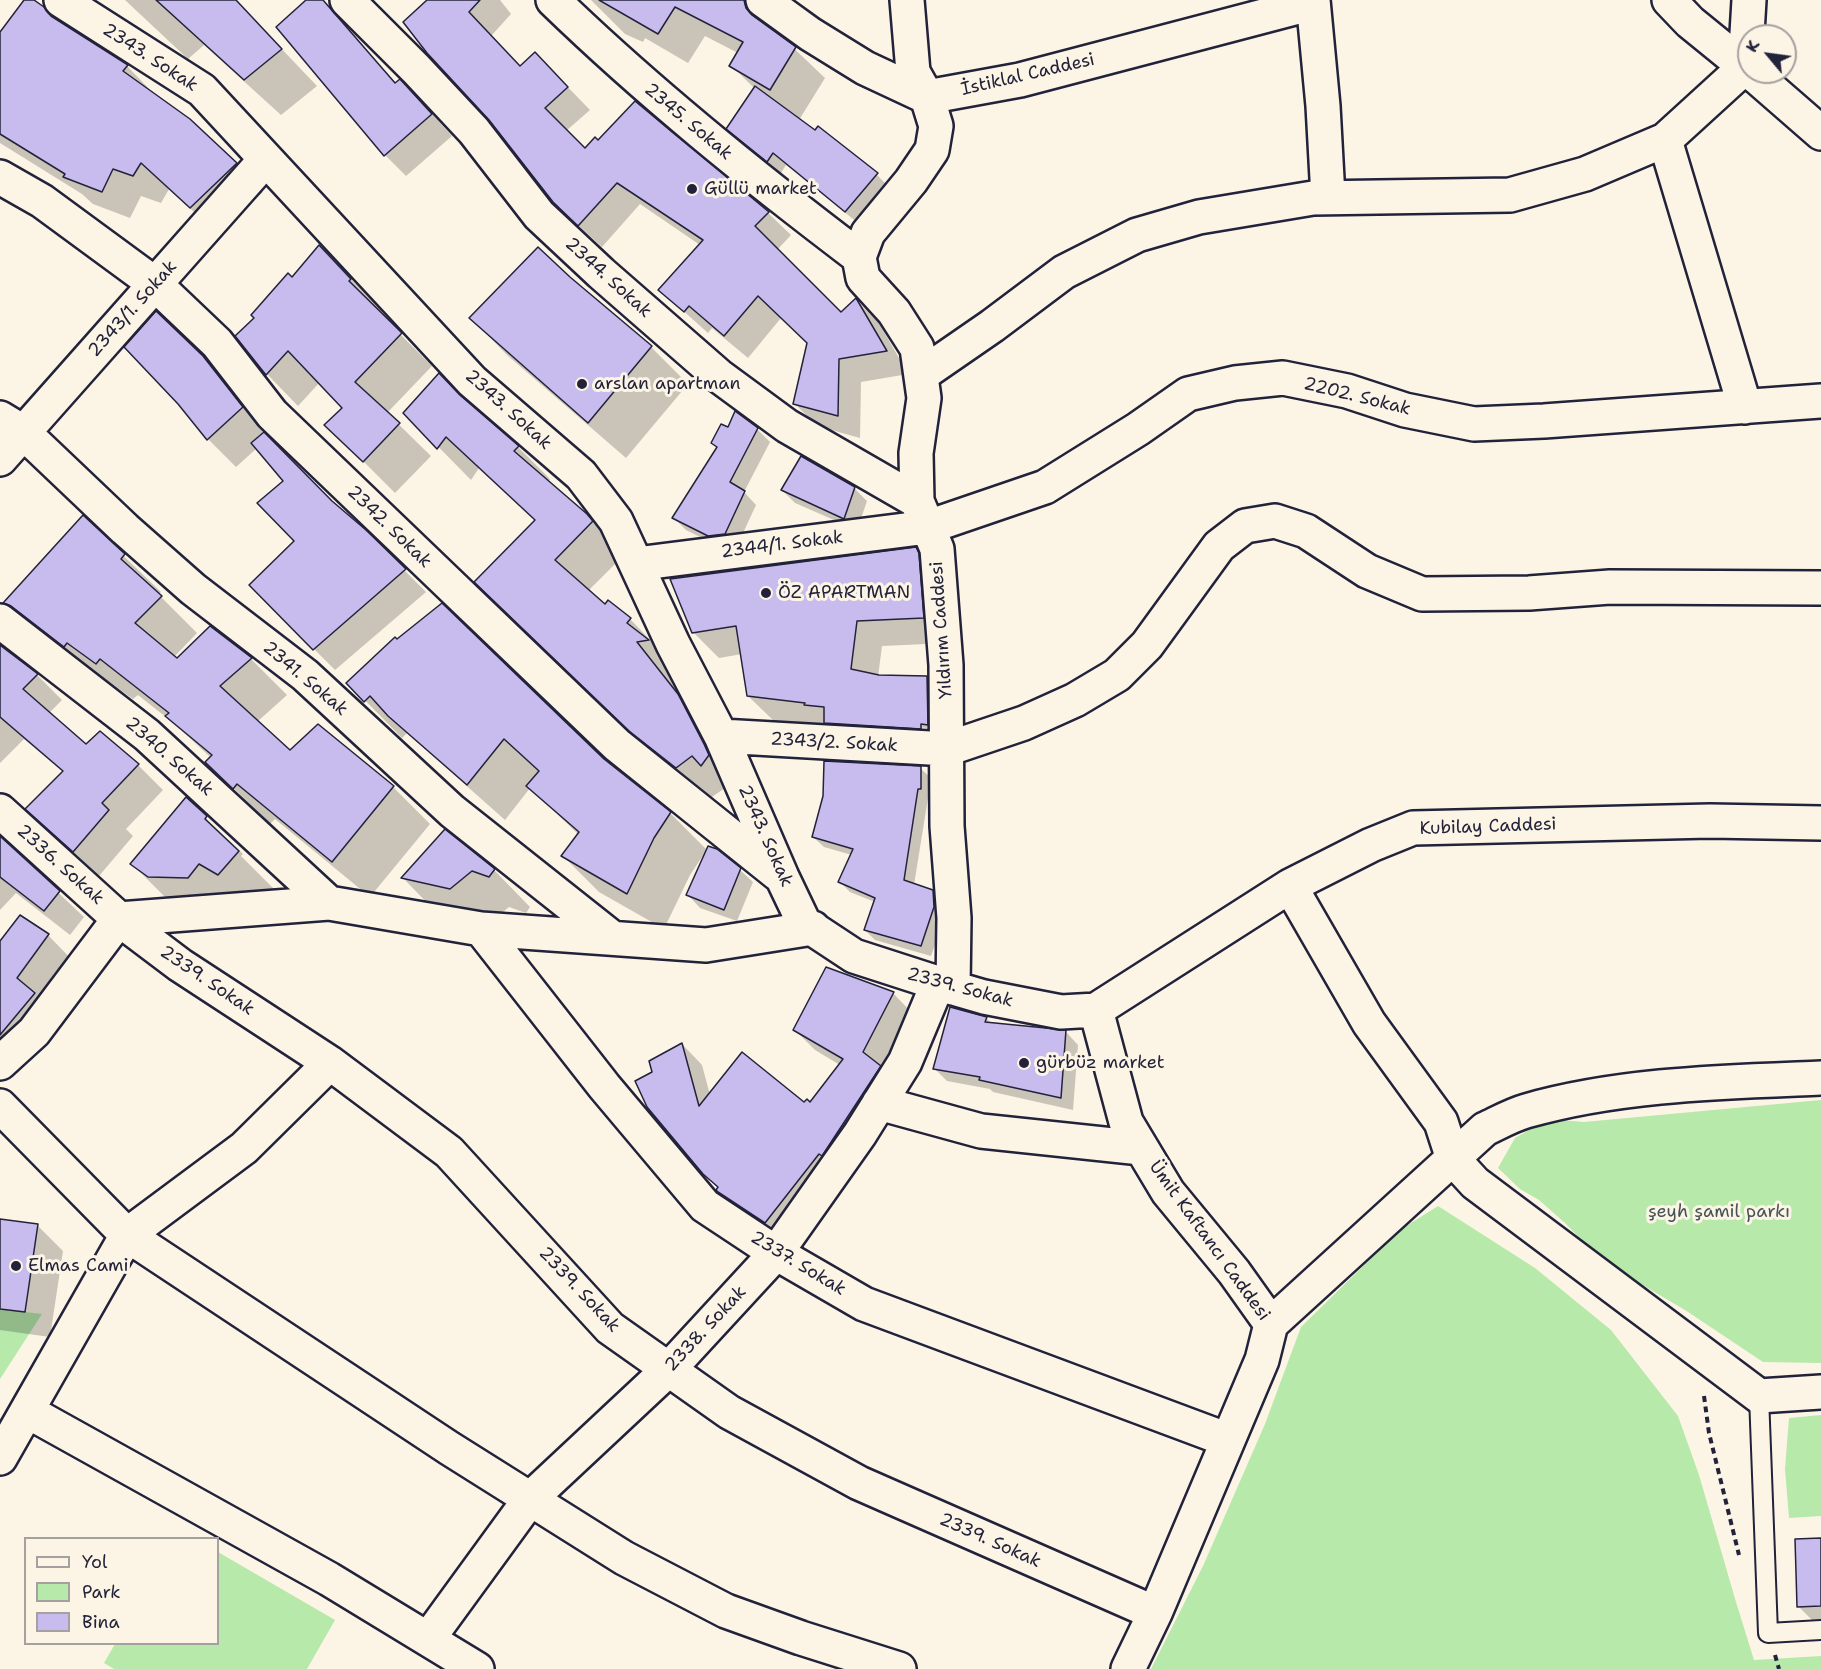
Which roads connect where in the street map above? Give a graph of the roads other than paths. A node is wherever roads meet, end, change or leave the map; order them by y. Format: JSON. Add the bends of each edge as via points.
{"nodes":[{"id":1,"x":61,"y":0,"type":"edge"},
{"id":2,"x":347,"y":0,"type":"edge"},
{"id":3,"x":553,"y":0,"type":"edge"},
{"id":4,"x":763,"y":0,"type":"edge"},
{"id":5,"x":907,"y":0,"type":"edge"},
{"id":6,"x":1669,"y":0,"type":"edge"},
{"id":7,"x":1749,"y":0,"type":"edge"},
{"id":8,"x":1313,"y":1,"type":"edge"},
{"id":9,"x":1749,"y":24,"type":"edge"},
{"id":10,"x":1737,"y":61,"type":"edge"},
{"id":11,"x":1737,"y":79,"type":"edge"},
{"id":12,"x":1764,"y":84,"type":"edge"},
{"id":13,"x":927,"y":97,"type":"junction"},
{"id":14,"x":1821,"y":133,"type":"edge"},
{"id":15,"x":1665,"y":140,"type":"junction"},
{"id":16,"x":266,"y":159,"type":"junction"},
{"id":17,"x":0,"y":177,"type":"edge"},
{"id":18,"x":1328,"y":197,"type":"junction"},
{"id":19,"x":858,"y":257,"type":"junction"},
{"id":20,"x":155,"y":284,"type":"junction"},
{"id":21,"x":921,"y":375,"type":"junction"},
{"id":22,"x":1821,"y":401,"type":"edge"},
{"id":23,"x":1745,"y":407,"type":"junction"},
{"id":24,"x":12,"y":425,"type":"edge"},
{"id":25,"x":0,"y":459,"type":"edge"},
{"id":26,"x":923,"y":514,"type":"junction"},
{"id":27,"x":636,"y":564,"type":"junction"},
{"id":28,"x":1821,"y":588,"type":"edge"},
{"id":29,"x":0,"y":621,"type":"edge"},
{"id":30,"x":721,"y":736,"type":"junction"},
{"id":31,"x":947,"y":749,"type":"junction"},
{"id":32,"x":0,"y":811,"type":"edge"},
{"id":33,"x":1821,"y":823,"type":"edge"},
{"id":34,"x":782,"y":877,"type":"junction"},
{"id":35,"x":1290,"y":886,"type":"junction"},
{"id":36,"x":329,"y":903,"type":"junction"},
{"id":37,"x":119,"y":919,"type":"junction"},
{"id":38,"x":813,"y":928,"type":"junction"},
{"id":39,"x":481,"y":929,"type":"junction"},
{"id":40,"x":611,"y":937,"type":"junction"},
{"id":41,"x":946,"y":986,"type":"junction"},
{"id":42,"x":1096,"y":1010,"type":"junction"},
{"id":43,"x":330,"y":1063,"type":"junction"},
{"id":44,"x":0,"y":1064,"type":"edge"},
{"id":45,"x":1821,"y":1078,"type":"edge"},
{"id":46,"x":879,"y":1103,"type":"junction"},
{"id":47,"x":0,"y":1106,"type":"edge"},
{"id":48,"x":1141,"y":1148,"type":"junction"},
{"id":49,"x":1453,"y":1159,"type":"junction"},
{"id":50,"x":127,"y":1235,"type":"junction"},
{"id":51,"x":776,"y":1253,"type":"junction"},
{"id":52,"x":1271,"y":1324,"type":"junction"},
{"id":53,"x":669,"y":1369,"type":"junction"},
{"id":54,"x":1821,"y":1392,"type":"edge"},
{"id":55,"x":1760,"y":1396,"type":"junction"},
{"id":56,"x":27,"y":1411,"type":"junction"},
{"id":57,"x":1228,"y":1440,"type":"junction"},
{"id":58,"x":0,"y":1458,"type":"edge"},
{"id":59,"x":530,"y":1499,"type":"junction"},
{"id":60,"x":1155,"y":1613,"type":"junction"},
{"id":61,"x":1821,"y":1630,"type":"edge"},
{"id":62,"x":428,"y":1640,"type":"junction"},
{"id":63,"x":477,"y":1669,"type":"edge"},
{"id":64,"x":900,"y":1669,"type":"edge"},
{"id":65,"x":1128,"y":1669,"type":"edge"}],
"edges":[{"from":1,"to":16,"type":"street","name":"2343. Sokak","via":[[202,90]]},
{"from":2,"to":26,"type":"street","name":"2344. Sokak","via":[[474,131],[539,215],[601,273],[719,376],[787,426]]},
{"from":3,"to":19,"type":"street","name":"2345. Sokak","via":[[668,106]]},
{"from":4,"to":13,"type":"street","via":[[866,68]]},
{"from":5,"to":13,"type":"street","via":[[913,72]]},
{"from":6,"to":10,"type":"street"},
{"from":7,"to":9,"type":"street"},
{"from":8,"to":13,"type":"street","name":"İstiklal Caddesi","via":[[1020,80]]},
{"from":8,"to":18,"type":"street"},
{"from":11,"to":15,"type":"street"},
{"from":12,"to":14,"type":"street"},
{"from":13,"to":19,"type":"street","via":[[936,126],[932,150],[868,233]]},
{"from":15,"to":18,"type":"street","via":[[1585,174],[1510,195]]},
{"from":15,"to":23,"type":"street"},
{"from":16,"to":20,"type":"street","name":"2343/1. Sokak"},
{"from":16,"to":27,"type":"street","name":"2343. Sokak","via":[[472,381],[581,475],[616,521]]},
{"from":17,"to":20,"type":"street","name":"2342. Sokak","via":[[42,201]]},
{"from":18,"to":21,"type":"street","via":[[1199,217],[1137,235],[1064,272]]},
{"from":19,"to":21,"type":"street","name":"Yıldırım Caddesi","via":[[863,278],[894,312],[917,348]]},
{"from":20,"to":24,"type":"street","name":"2343/1. Sokak"},
{"from":20,"to":34,"type":"street","name":"2342. Sokak","via":[[217,343],[280,422],[609,737]]},
{"from":21,"to":26,"type":"street","name":"Yıldırım Caddesi","via":[[924,398],[916,453]]},
{"from":22,"to":23,"type":"street","name":"2202. Sokak"},
{"from":23,"to":26,"type":"street","name":"2202. Sokak","via":[[1474,424],[1283,378],[1235,383],[1188,394],[1045,487]]},
{"from":24,"to":25,"type":"street","name":"2343/1. Sokak"},
{"from":24,"to":40,"type":"street","name":"2341. Sokak","via":[[194,589],[305,675],[452,811]]},
{"from":26,"to":27,"type":"street","name":"2344/1. Sokak"},
{"from":26,"to":31,"type":"street","name":"Yıldırım Caddesi","via":[[937,549],[946,665]]},
{"from":27,"to":30,"type":"street","name":"2343. Sokak"},
{"from":28,"to":31,"type":"street","via":[[1610,587],[1422,594],[1367,571],[1306,531],[1275,521],[1245,526],[1219,546],[1147,645],[1117,675],[1024,723]]},
{"from":29,"to":36,"type":"street","name":"2340. Sokak","via":[[147,735]]},
{"from":30,"to":31,"type":"street","name":"2343/2. Sokak"},
{"from":30,"to":34,"type":"street","name":"2343. Sokak"},
{"from":31,"to":41,"type":"street","name":"Yıldırım Caddesi","via":[[947,826],[954,918]]},
{"from":32,"to":37,"type":"street","name":"2336. Sokak"},
{"from":33,"to":35,"type":"street","name":"Kubilay Caddesi","via":[[1710,821],[1413,828]]},
{"from":34,"to":38,"type":"street","name":"2343. Sokak","via":[[804,923]]},
{"from":35,"to":42,"type":"street","name":"Kubilay Caddesi"},
{"from":35,"to":49,"type":"street","via":[[1369,1023],[1441,1122]]},
{"from":36,"to":37,"type":"street","name":"2339. Sokak"},
{"from":36,"to":39,"type":"street","name":"2339. Sokak"},
{"from":37,"to":43,"type":"street","name":"2339. Sokak","via":[[180,965]]},
{"from":37,"to":44,"type":"street","via":[[34,1032]]},
{"from":38,"to":40,"type":"street","name":"2339. Sokak","via":[[706,945]]},
{"from":38,"to":41,"type":"street","name":"2339. Sokak","via":[[854,956]]},
{"from":39,"to":40,"type":"street","name":"2339. Sokak"},
{"from":39,"to":51,"type":"street","name":"2337. Sokak","via":[[604,1086],[705,1206]]},
{"from":41,"to":42,"type":"street","name":"2339. Sokak","via":[[1061,1012]]},
{"from":41,"to":46,"type":"street","name":"2338. Sokak"},
{"from":42,"to":48,"type":"street","name":"Ümit Kaftancı Caddesi","via":[[1126,1122]]},
{"from":43,"to":50,"type":"street","via":[[244,1148]]},
{"from":43,"to":53,"type":"street","name":"2339. Sokak","via":[[449,1152],[610,1328]]},
{"from":45,"to":49,"type":"street","via":[[1670,1086],[1577,1099],[1524,1112],[1485,1129]]},
{"from":46,"to":48,"type":"street","via":[[981,1131]]},
{"from":46,"to":51,"type":"street","name":"2338. Sokak"},
{"from":47,"to":50,"type":"street"},
{"from":48,"to":52,"type":"street","name":"Ümit Kaftancı Caddesi","via":[[1168,1192]]},
{"from":49,"to":52,"type":"street"},
{"from":49,"to":55,"type":"street","via":[[1475,1184]]},
{"from":50,"to":56,"type":"street"},
{"from":50,"to":59,"type":"street"},
{"from":51,"to":53,"type":"street","name":"2338. Sokak"},
{"from":51,"to":57,"type":"street","name":"2337. Sokak","via":[[864,1304]]},
{"from":52,"to":57,"type":"street","name":"Ümit Kaftancı Caddesi","via":[[1262,1360]]},
{"from":53,"to":59,"type":"street","name":"2338. Sokak"},
{"from":53,"to":60,"type":"street","name":"2339. Sokak","via":[[729,1412],[859,1483]]},
{"from":54,"to":55,"type":"street"},
{"from":55,"to":61,"type":"lane","via":[[1768,1633]]},
{"from":56,"to":58,"type":"street"},
{"from":56,"to":62,"type":"street","via":[[329,1579]]},
{"from":57,"to":60,"type":"street","name":"Ümit Kaftancı Caddesi"},
{"from":59,"to":62,"type":"street","name":"2338. Sokak"},
{"from":59,"to":64,"type":"street","via":[[624,1558],[726,1611]]},
{"from":60,"to":65,"type":"street","name":"Ümit Kaftancı Caddesi"},
{"from":62,"to":63,"type":"street"}]}
